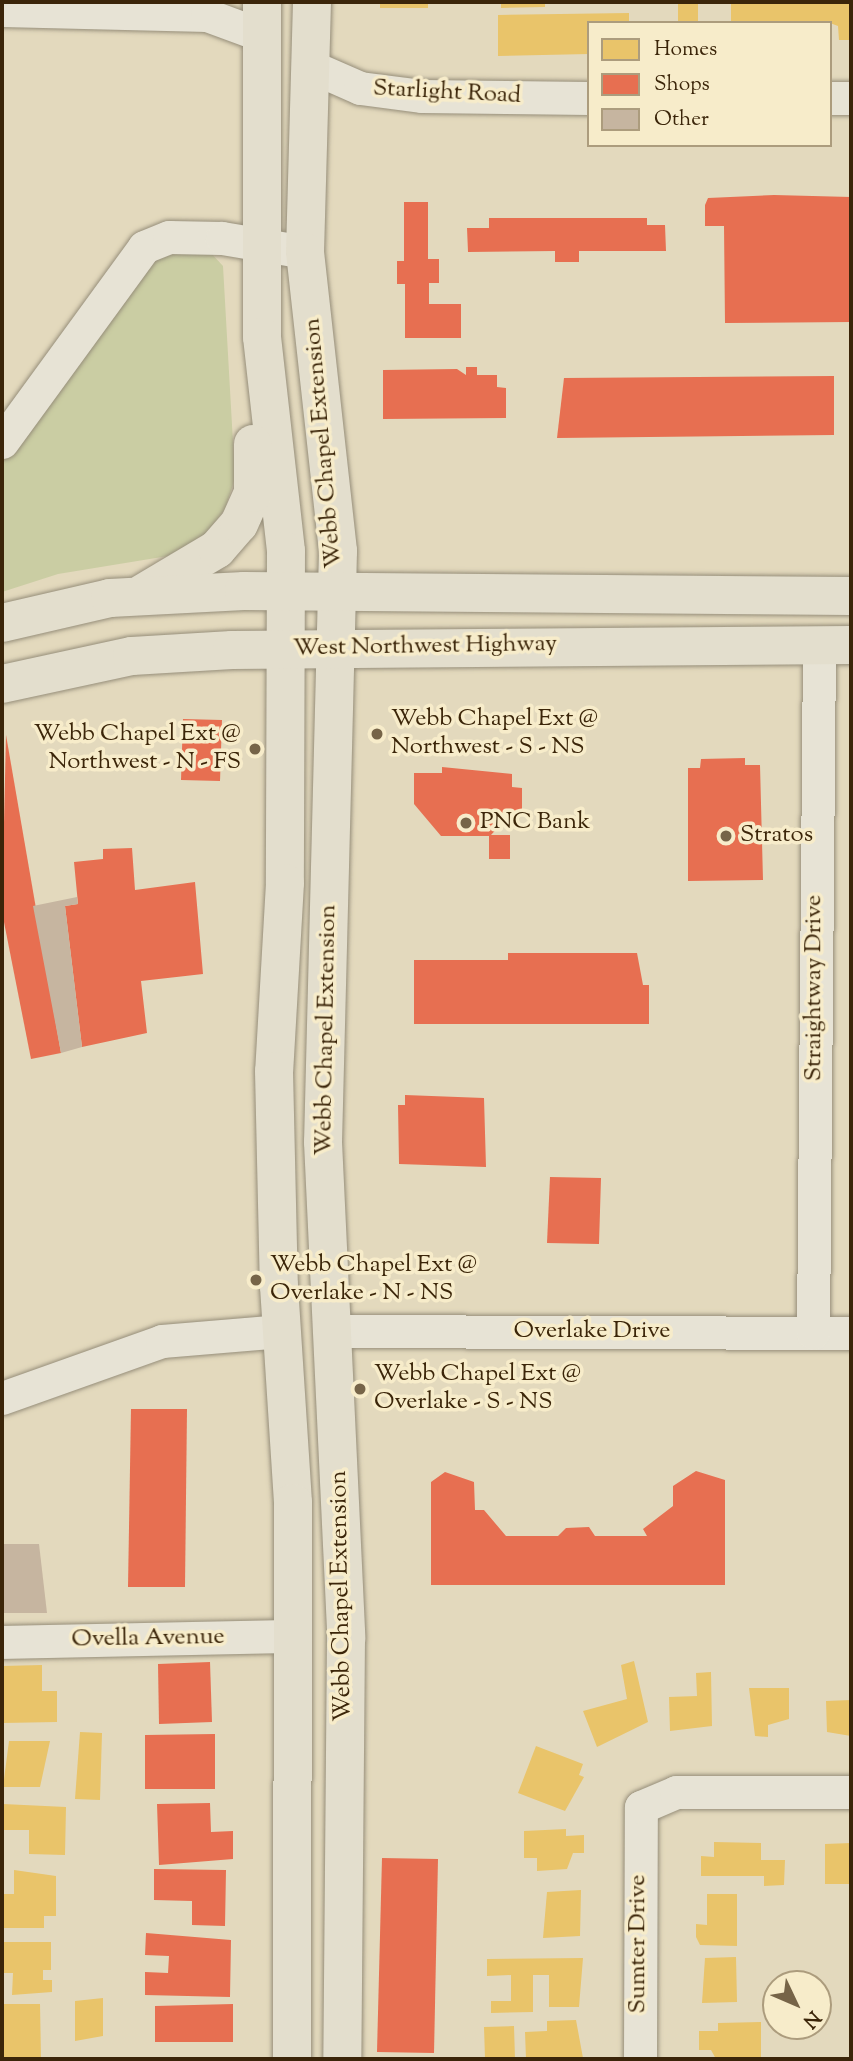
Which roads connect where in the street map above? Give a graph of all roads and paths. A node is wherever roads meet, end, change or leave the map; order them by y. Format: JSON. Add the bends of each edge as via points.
{"nodes":[{"id":1,"x":312,"y":2,"type":"edge"},
{"id":2,"x":2,"y":10,"type":"edge"},
{"id":3,"x":262,"y":18,"type":"edge"},
{"id":4,"x":310,"y":66,"type":"junction"},
{"id":5,"x":587,"y":98,"type":"edge"},
{"id":6,"x":832,"y":98,"type":"edge"},
{"id":7,"x":851,"y":98,"type":"edge"},
{"id":8,"x":262,"y":245,"type":"junction"},
{"id":9,"x":305,"y":252,"type":"junction"},
{"id":10,"x":267,"y":386,"type":"junction"},
{"id":11,"x":2,"y":442,"type":"edge"},
{"id":12,"x":336,"y":590,"type":"junction"},
{"id":13,"x":286,"y":591,"type":"junction"},
{"id":14,"x":841,"y":596,"type":"edge"},
{"id":15,"x":135,"y":597,"type":"junction"},
{"id":16,"x":2,"y":623,"type":"edge"},
{"id":17,"x":835,"y":644,"type":"edge"},
{"id":18,"x":675,"y":645,"type":"junction"},
{"id":19,"x":333,"y":647,"type":"junction"},
{"id":20,"x":285,"y":649,"type":"junction"},
{"id":21,"x":2,"y":684,"type":"edge"},
{"id":22,"x":276,"y":1023,"type":"junction"},
{"id":23,"x":323,"y":1142,"type":"junction"},
{"id":24,"x":282,"y":1331,"type":"junction"},
{"id":25,"x":332,"y":1331,"type":"junction"},
{"id":26,"x":813,"y":1333,"type":"junction"},
{"id":27,"x":851,"y":1333,"type":"edge"},
{"id":28,"x":2,"y":1398,"type":"edge"},
{"id":29,"x":295,"y":1636,"type":"junction"},
{"id":30,"x":2,"y":1642,"type":"edge"},
{"id":31,"x":851,"y":1793,"type":"edge"},
{"id":32,"x":292,"y":2059,"type":"edge"},
{"id":33,"x":342,"y":2059,"type":"edge"},
{"id":34,"x":640,"y":2059,"type":"edge"}],
"edges":[{"from":1,"to":4,"type":"main road","name":"Webb Chapel Extension"},
{"from":2,"to":3,"type":"street"},
{"from":3,"to":4,"type":"main road"},
{"from":3,"to":8,"type":"main road","name":"Webb Chapel Extension"},
{"from":4,"to":5,"type":"street","name":"Starlight Road","via":[[360,88],[422,96]]},
{"from":4,"to":9,"type":"main road","name":"Webb Chapel Extension"},
{"from":6,"to":7,"type":"street"},
{"from":8,"to":9,"type":"street"},
{"from":8,"to":10,"type":"main road","name":"Webb Chapel Extension"},
{"from":8,"to":11,"type":"street","via":[[169,237],[144,247]]},
{"from":9,"to":12,"type":"main road","name":"Webb Chapel Extension","via":[[338,551]]},
{"from":10,"to":13,"type":"main road","name":"Webb Chapel Extension"},
{"from":10,"to":15,"type":"main road","via":[[253,442],[253,493],[239,524],[217,549]]},
{"from":12,"to":13,"type":"main road"},
{"from":12,"to":14,"type":"main road"},
{"from":12,"to":19,"type":"main road","name":"Webb Chapel Extension"},
{"from":13,"to":15,"type":"main road"},
{"from":13,"to":20,"type":"main road","name":"Webb Chapel Extension"},
{"from":14,"to":18,"type":"main road","via":[[804,621],[706,623]]},
{"from":15,"to":16,"type":"main road"},
{"from":17,"to":18,"type":"main road","name":"West Northwest Highway"},
{"from":17,"to":26,"type":"street","name":"Straightway Drive"},
{"from":18,"to":19,"type":"main road","name":"West Northwest Highway"},
{"from":19,"to":20,"type":"main road","name":"West Northwest Highway"},
{"from":19,"to":23,"type":"main road","name":"Webb Chapel Extension"},
{"from":20,"to":21,"type":"main road","name":"West Northwest Highway","via":[[132,656]]},
{"from":20,"to":22,"type":"main road","name":"Webb Chapel Extension","via":[[285,883]]},
{"from":22,"to":23,"type":"main road","via":[[299,1044],[305,1122]]},
{"from":22,"to":24,"type":"main road","name":"Webb Chapel Extension"},
{"from":23,"to":25,"type":"main road","name":"Webb Chapel Extension"},
{"from":24,"to":25,"type":"main road"},
{"from":24,"to":28,"type":"street","via":[[162,1341]]},
{"from":24,"to":29,"type":"main road","name":"Webb Chapel Extension"},
{"from":25,"to":26,"type":"street","name":"Overlake Drive"},
{"from":25,"to":33,"type":"main road","name":"Webb Chapel Extension","via":[[346,1639]]},
{"from":26,"to":27,"type":"street","name":"Overlake Drive"},
{"from":29,"to":30,"type":"street","name":"Ovella Avenue"},
{"from":29,"to":32,"type":"main road","name":"Webb Chapel Extension"},
{"from":31,"to":34,"type":"street","name":"Sumter Drive","via":[[676,1792],[641,1807]]}]}
